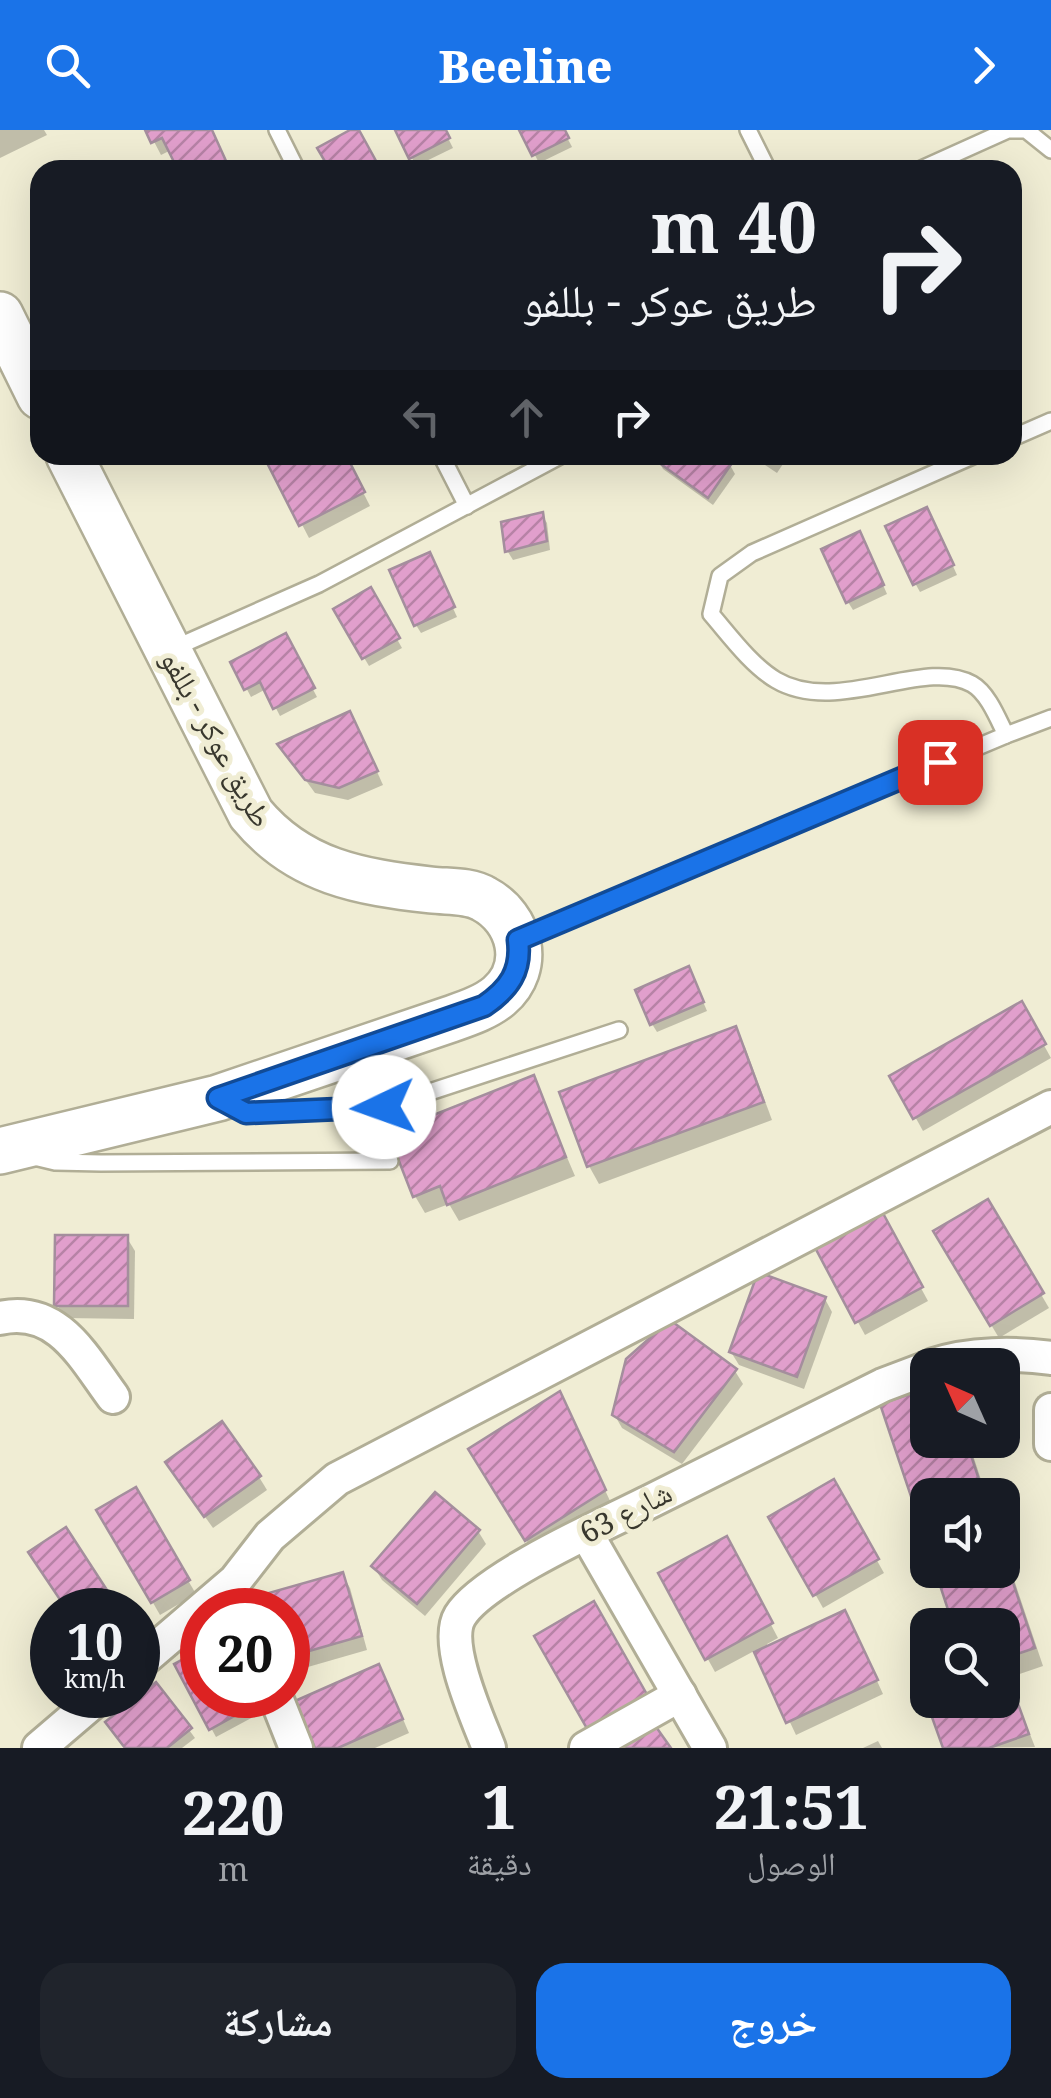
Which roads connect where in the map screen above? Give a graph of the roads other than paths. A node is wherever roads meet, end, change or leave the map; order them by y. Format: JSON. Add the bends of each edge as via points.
{"nodes":[{"id":1,"x":277,"y":130,"type":"edge"},
{"id":2,"x":748,"y":130,"type":"edge"},
{"id":3,"x":1051,"y":150,"type":"edge"},
{"id":4,"x":292,"y":160,"type":"edge"},
{"id":5,"x":763,"y":160,"type":"edge"},
{"id":6,"x":940,"y":160,"type":"edge"},
{"id":7,"x":0,"y":315,"type":"edge"},
{"id":8,"x":30,"y":376,"type":"edge"},
{"id":9,"x":1051,"y":421,"type":"edge"},
{"id":10,"x":1022,"y":434,"type":"edge"},
{"id":11,"x":74,"y":465,"type":"edge"},
{"id":12,"x":447,"y":465,"type":"edge"},
{"id":13,"x":543,"y":465,"type":"edge"},
{"id":14,"x":953,"y":465,"type":"edge"},
{"id":15,"x":467,"y":506,"type":"junction"},
{"id":16,"x":166,"y":652,"type":"junction"},
{"id":17,"x":1051,"y":718,"type":"edge"},
{"id":18,"x":1006,"y":735,"type":"junction"},
{"id":19,"x":518,"y":940,"type":"junction"},
{"id":20,"x":619,"y":1030,"type":"dead end"},
{"id":21,"x":218,"y":1098,"type":"junction"},
{"id":22,"x":1051,"y":1106,"type":"edge"},
{"id":23,"x":3,"y":1150,"type":"edge"},
{"id":24,"x":390,"y":1160,"type":"dead end"},
{"id":25,"x":0,"y":1318,"type":"edge"},
{"id":26,"x":1020,"y":1355,"type":"edge"},
{"id":27,"x":1051,"y":1358,"type":"edge"},
{"id":28,"x":910,"y":1375,"type":"edge"},
{"id":29,"x":113,"y":1398,"type":"dead end"},
{"id":30,"x":1051,"y":1410,"type":"edge"},
{"id":31,"x":1051,"y":1444,"type":"edge"},
{"id":32,"x":586,"y":1533,"type":"junction"},
{"id":33,"x":244,"y":1588,"type":"edge"},
{"id":34,"x":680,"y":1695,"type":"junction"},
{"id":35,"x":74,"y":1718,"type":"edge"},
{"id":36,"x":284,"y":1718,"type":"edge"},
{"id":37,"x":39,"y":1748,"type":"edge"},
{"id":38,"x":296,"y":1748,"type":"edge"},
{"id":39,"x":489,"y":1748,"type":"edge"},
{"id":40,"x":586,"y":1748,"type":"edge"},
{"id":41,"x":710,"y":1748,"type":"edge"}],
"edges":[{"from":1,"to":4,"type":"lane"},
{"from":2,"to":5,"type":"lane"},
{"from":3,"to":6,"type":"lane","via":[[1026,130],[1008,130]]},
{"from":7,"to":8,"type":"street"},
{"from":9,"to":10,"type":"lane"},
{"from":11,"to":16,"type":"street","name":"طريق عوكر - بللفو"},
{"from":12,"to":15,"type":"lane"},
{"from":13,"to":15,"type":"lane"},
{"from":14,"to":18,"type":"lane","via":[[752,553],[720,576],[710,614],[776,680],[846,692],[945,675],[975,685]]},
{"from":15,"to":16,"type":"lane","via":[[320,584]]},
{"from":16,"to":19,"type":"street","name":"طريق عوكر - بللفو","via":[[251,814],[276,842],[345,876],[480,896],[501,910]]},
{"from":17,"to":18,"type":"lane"},
{"from":18,"to":19,"type":"lane"},
{"from":19,"to":21,"type":"street","via":[[512,982],[484,1006]]},
{"from":20,"to":21,"type":"lane","via":[[384,1107],[246,1113]]},
{"from":21,"to":23,"type":"street"},
{"from":22,"to":33,"type":"street","via":[[336,1478],[270,1536]]},
{"from":23,"to":24,"type":"lane","via":[[70,1163]]},
{"from":25,"to":29,"type":"street","via":[[36,1318],[59,1328]]},
{"from":26,"to":27,"type":"street"},
{"from":28,"to":32,"type":"street","name":"شارع 63"},
{"from":30,"to":31,"type":"street"},
{"from":32,"to":34,"type":"street"},
{"from":32,"to":39,"type":"street","name":"شارع 63","via":[[498,1582],[459,1617],[456,1654]]},
{"from":34,"to":40,"type":"street"},
{"from":34,"to":41,"type":"street"},
{"from":35,"to":37,"type":"street"},
{"from":36,"to":38,"type":"street"}]}
